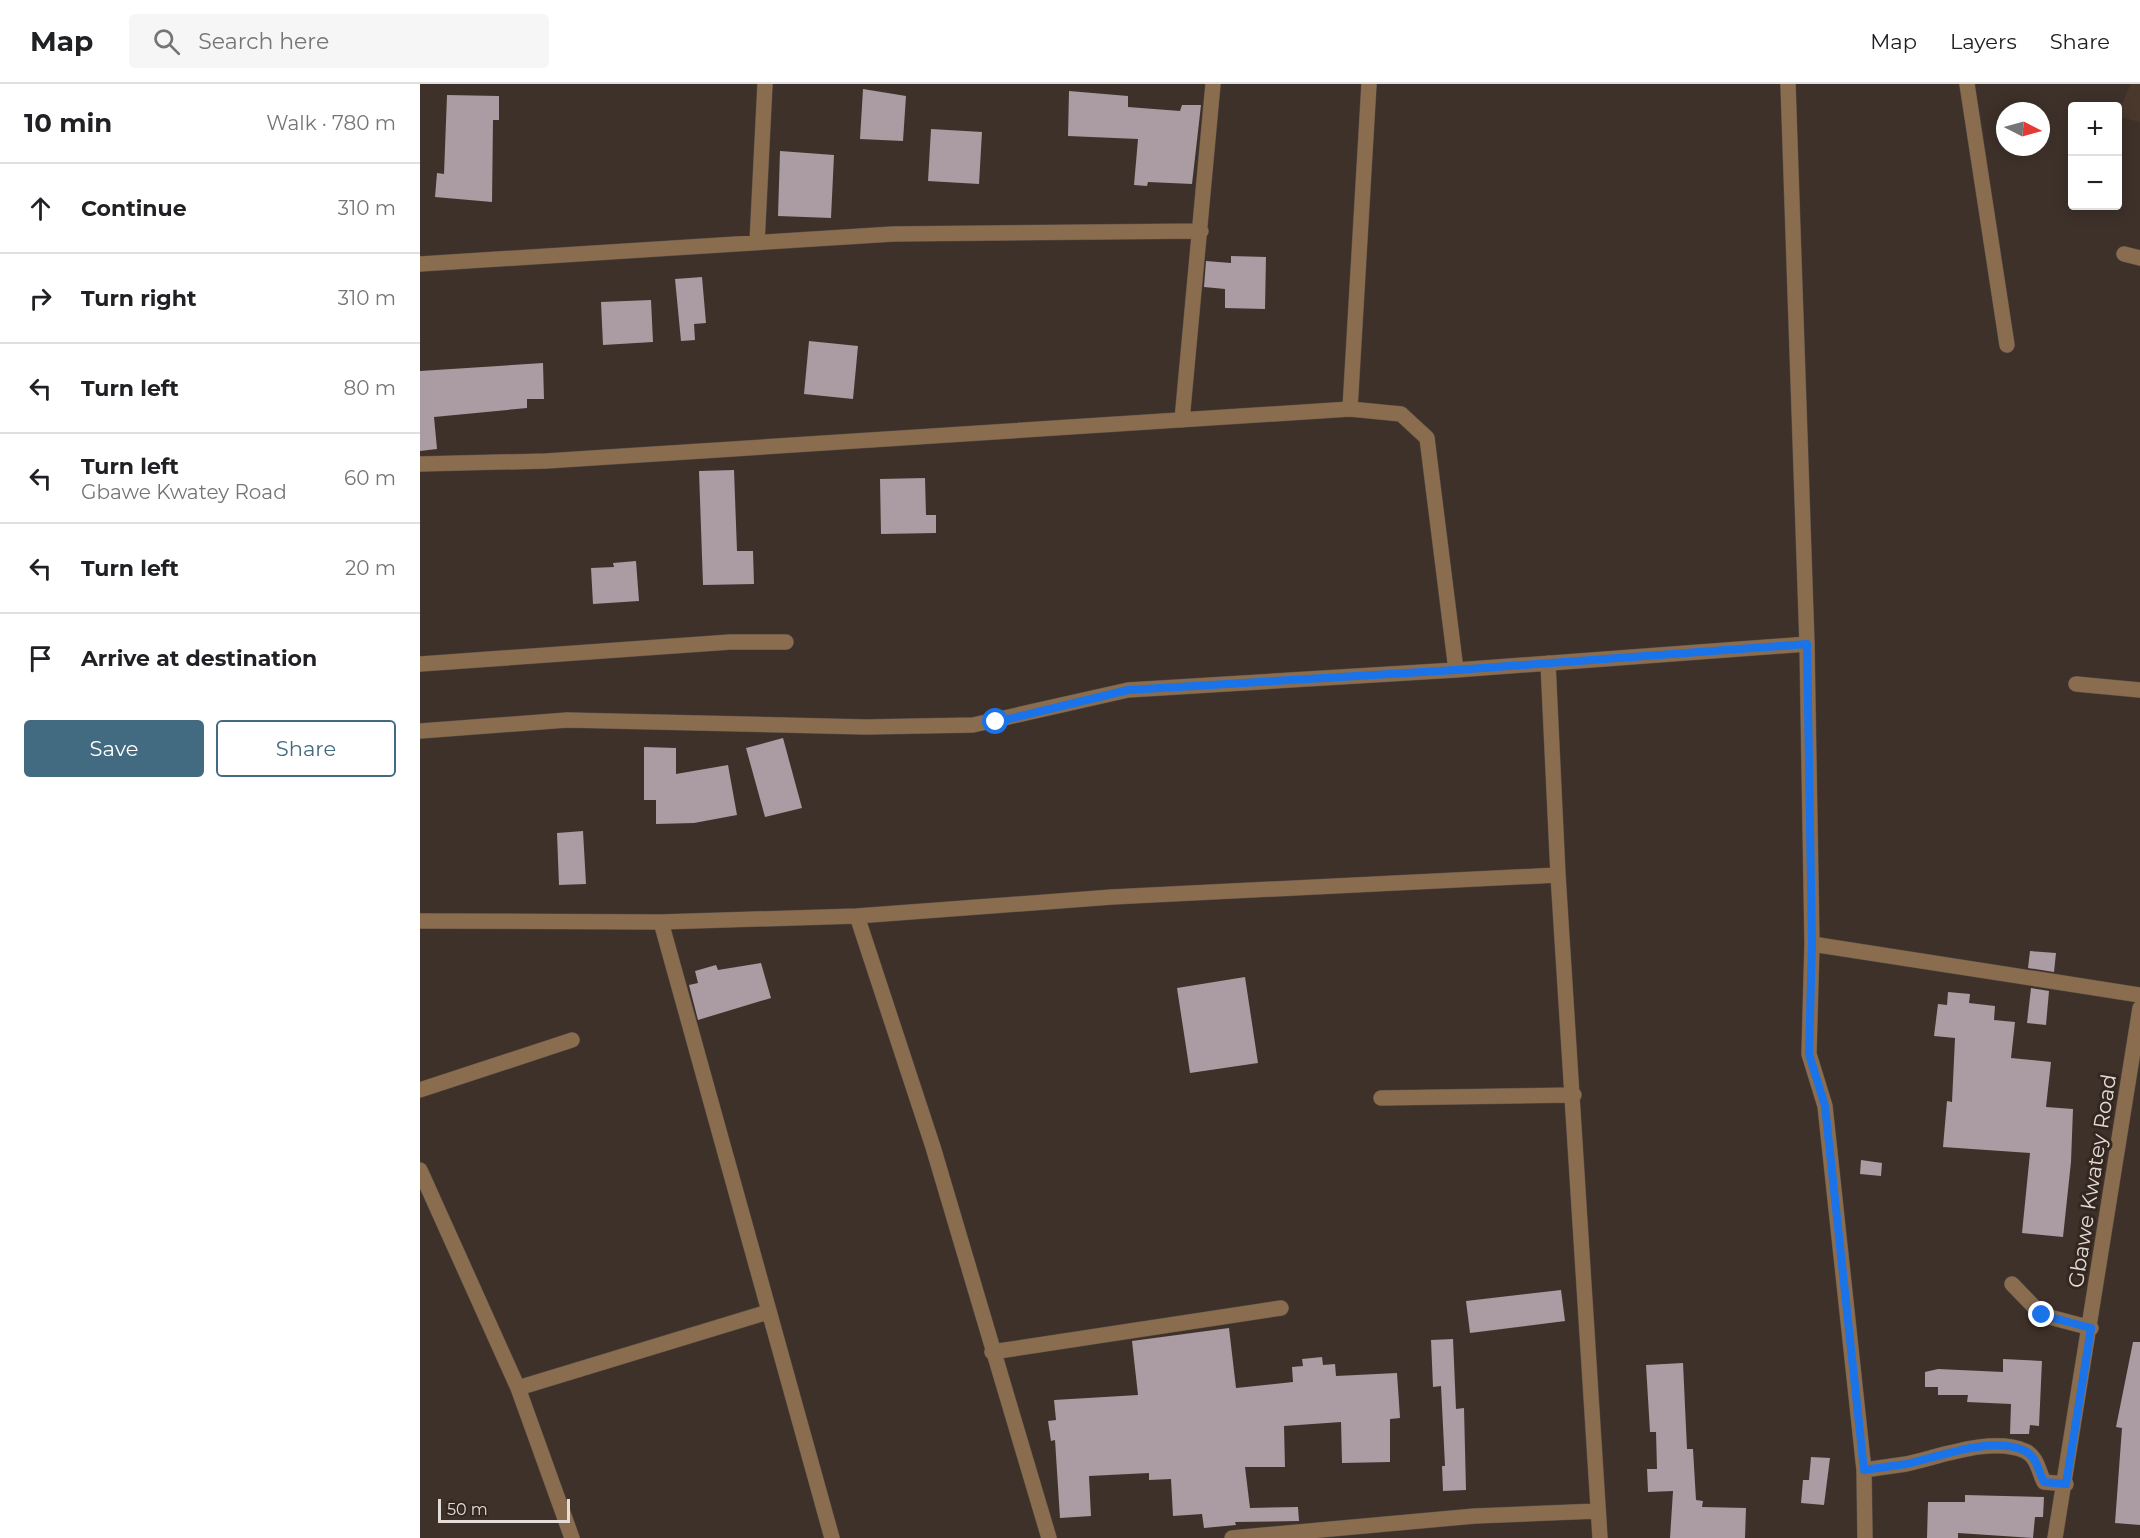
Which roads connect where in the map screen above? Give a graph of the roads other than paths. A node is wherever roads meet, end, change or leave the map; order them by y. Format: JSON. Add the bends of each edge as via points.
{"nodes":[{"id":1,"x":765,"y":84,"type":"edge"},
{"id":2,"x":1213,"y":84,"type":"edge"},
{"id":3,"x":1369,"y":84,"type":"edge"},
{"id":4,"x":1788,"y":84,"type":"edge"},
{"id":5,"x":1967,"y":84,"type":"edge"},
{"id":6,"x":1201,"y":231,"type":"junction"},
{"id":7,"x":757,"y":243,"type":"junction"},
{"id":8,"x":2124,"y":254,"type":"dead end"},
{"id":9,"x":2140,"y":258,"type":"edge"},
{"id":10,"x":420,"y":264,"type":"edge"},
{"id":11,"x":2007,"y":345,"type":"dead end"},
{"id":12,"x":1350,"y":409,"type":"junction"},
{"id":13,"x":1182,"y":420,"type":"junction"},
{"id":14,"x":420,"y":464,"type":"edge"},
{"id":15,"x":786,"y":642,"type":"dead end"},
{"id":16,"x":1807,"y":644,"type":"junction"},
{"id":17,"x":1548,"y":663,"type":"junction"},
{"id":18,"x":420,"y":664,"type":"edge"},
{"id":19,"x":1456,"y":670,"type":"junction"},
{"id":20,"x":2076,"y":684,"type":"dead end"},
{"id":21,"x":2140,"y":690,"type":"edge"},
{"id":22,"x":420,"y":732,"type":"edge"},
{"id":23,"x":1558,"y":876,"type":"junction"},
{"id":24,"x":857,"y":915,"type":"junction"},
{"id":25,"x":420,"y":921,"type":"edge"},
{"id":26,"x":661,"y":922,"type":"junction"},
{"id":27,"x":1812,"y":944,"type":"junction"},
{"id":28,"x":2140,"y":995,"type":"edge"},
{"id":29,"x":2140,"y":1008,"type":"edge"},
{"id":30,"x":572,"y":1040,"type":"dead end"},
{"id":31,"x":2137,"y":1044,"type":"edge"},
{"id":32,"x":420,"y":1090,"type":"edge"},
{"id":33,"x":1574,"y":1095,"type":"junction"},
{"id":34,"x":1381,"y":1098,"type":"dead end"},
{"id":35,"x":420,"y":1170,"type":"edge"},
{"id":36,"x":2012,"y":1284,"type":"dead end"},
{"id":37,"x":1281,"y":1308,"type":"dead end"},
{"id":38,"x":768,"y":1312,"type":"junction"},
{"id":39,"x":2091,"y":1328,"type":"junction"},
{"id":40,"x":992,"y":1352,"type":"junction"},
{"id":41,"x":518,"y":1388,"type":"junction"},
{"id":42,"x":1864,"y":1470,"type":"junction"},
{"id":43,"x":2066,"y":1484,"type":"junction"},
{"id":44,"x":1598,"y":1511,"type":"junction"},
{"id":45,"x":572,"y":1538,"type":"edge"},
{"id":46,"x":832,"y":1538,"type":"edge"},
{"id":47,"x":1049,"y":1538,"type":"edge"},
{"id":48,"x":1232,"y":1538,"type":"edge"},
{"id":49,"x":1600,"y":1538,"type":"edge"},
{"id":50,"x":1865,"y":1538,"type":"edge"},
{"id":51,"x":2055,"y":1538,"type":"edge"}],
"edges":[{"from":1,"to":7,"type":"street"},
{"from":2,"to":6,"type":"street"},
{"from":3,"to":12,"type":"street"},
{"from":4,"to":16,"type":"street"},
{"from":5,"to":11,"type":"street"},
{"from":6,"to":7,"type":"street","via":[[893,234]]},
{"from":6,"to":13,"type":"street"},
{"from":7,"to":10,"type":"street"},
{"from":8,"to":9,"type":"street"},
{"from":12,"to":13,"type":"street"},
{"from":12,"to":19,"type":"street","via":[[1401,414],[1427,438]]},
{"from":13,"to":14,"type":"street","via":[[546,461]]},
{"from":15,"to":18,"type":"street","via":[[730,642]]},
{"from":16,"to":17,"type":"street"},
{"from":16,"to":27,"type":"street"},
{"from":17,"to":19,"type":"street"},
{"from":17,"to":23,"type":"street"},
{"from":19,"to":22,"type":"street","via":[[1128,690],[974,725],[866,727],[567,720]]},
{"from":20,"to":21,"type":"street"},
{"from":23,"to":24,"type":"street","via":[[1112,897]]},
{"from":23,"to":33,"type":"street"},
{"from":24,"to":26,"type":"street"},
{"from":24,"to":40,"type":"street","via":[[933,1147]]},
{"from":25,"to":26,"type":"street"},
{"from":26,"to":38,"type":"street"},
{"from":27,"to":28,"type":"street"},
{"from":27,"to":42,"type":"street","via":[[1809,1054],[1825,1106]]},
{"from":29,"to":31,"type":"street","name":"Gbawe Kwatey Road"},
{"from":30,"to":32,"type":"street"},
{"from":31,"to":39,"type":"street","name":"Gbawe Kwatey Road"},
{"from":33,"to":34,"type":"street"},
{"from":33,"to":44,"type":"street"},
{"from":35,"to":41,"type":"street"},
{"from":36,"to":39,"type":"street","via":[[2042,1315]]},
{"from":37,"to":40,"type":"street"},
{"from":38,"to":41,"type":"street"},
{"from":38,"to":46,"type":"street"},
{"from":39,"to":43,"type":"street","name":"Gbawe Kwatey Road"},
{"from":40,"to":47,"type":"street"},
{"from":41,"to":45,"type":"street"},
{"from":42,"to":43,"type":"street","via":[[1943,1452],[2004,1446],[2026,1451],[2035,1459],[2044,1482]]},
{"from":42,"to":50,"type":"street"},
{"from":43,"to":51,"type":"street","name":"Gbawe Kwatey Road"},
{"from":44,"to":48,"type":"street","via":[[1475,1516]]},
{"from":44,"to":49,"type":"street"}]}
